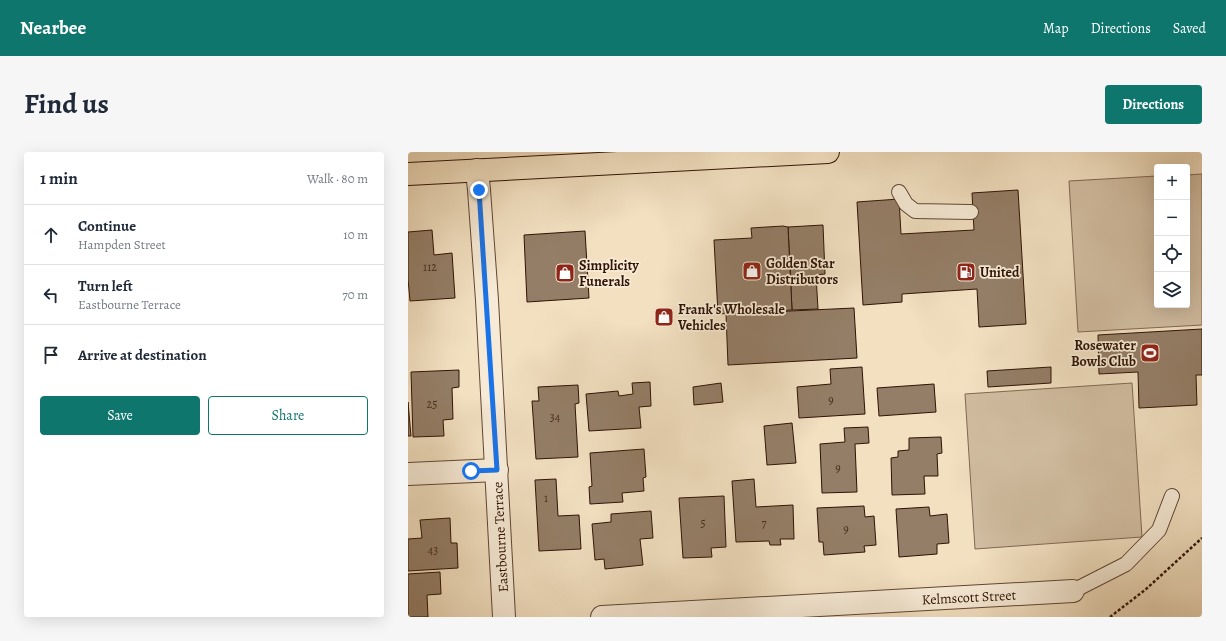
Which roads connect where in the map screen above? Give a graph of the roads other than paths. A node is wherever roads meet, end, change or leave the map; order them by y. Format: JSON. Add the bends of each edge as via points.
{"nodes":[{"id":1,"x":828,"y":152,"type":"edge"},
{"id":2,"x":751,"y":154,"type":"edge"},
{"id":3,"x":477,"y":170,"type":"junction"},
{"id":4,"x":408,"y":174,"type":"edge"},
{"id":5,"x":899,"y":192,"type":"dead end"},
{"id":6,"x":970,"y":212,"type":"dead end"},
{"id":7,"x":497,"y":470,"type":"junction"},
{"id":8,"x":408,"y":474,"type":"edge"},
{"id":9,"x":1172,"y":496,"type":"dead end"},
{"id":10,"x":1073,"y":591,"type":"joint"},
{"id":11,"x":504,"y":617,"type":"edge"},
{"id":12,"x":602,"y":617,"type":"edge"}],
"edges":[{"from":1,"to":2,"type":"highway"},
{"from":2,"to":3,"type":"highway"},
{"from":3,"to":4,"type":"highway"},
{"from":3,"to":7,"type":"street","name":"Eastbourne Terrace"},
{"from":5,"to":6,"type":"lane","via":[[906,204],[915,211]]},
{"from":7,"to":8,"type":"street"},
{"from":7,"to":11,"type":"street","name":"Eastbourne Terrace"},
{"from":9,"to":10,"type":"lane","via":[[1159,530],[1126,564]]},
{"from":10,"to":12,"type":"street","name":"Kelmscott Street"}]}
